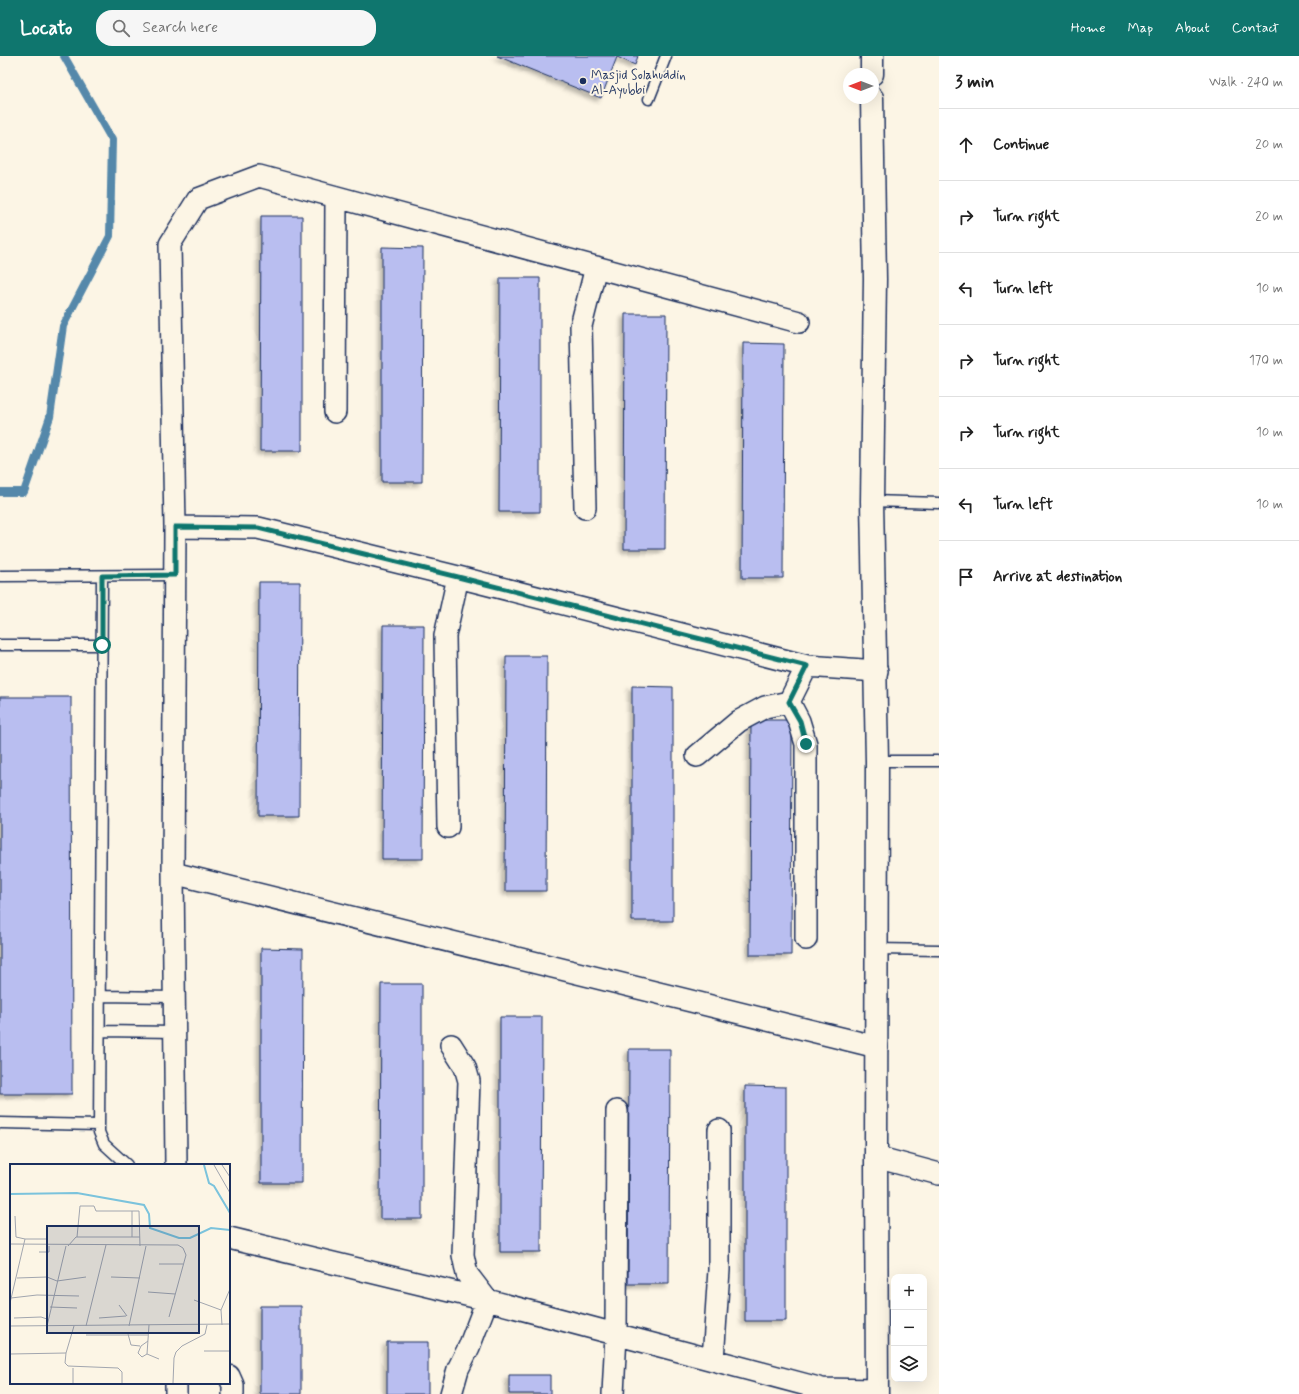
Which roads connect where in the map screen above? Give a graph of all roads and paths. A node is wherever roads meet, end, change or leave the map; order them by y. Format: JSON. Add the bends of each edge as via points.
{"nodes":[{"id":1,"x":666,"y":56,"type":"edge"},
{"id":2,"x":872,"y":56,"type":"edge"},
{"id":3,"x":872,"y":68,"type":"edge"},
{"id":4,"x":649,"y":99,"type":"dead end"},
{"id":5,"x":872,"y":104,"type":"edge"},
{"id":6,"x":336,"y":197,"type":"junction"},
{"id":7,"x":596,"y":267,"type":"junction"},
{"id":8,"x":799,"y":322,"type":"dead end"},
{"id":9,"x":335,"y":412,"type":"dead end"},
{"id":10,"x":872,"y":500,"type":"junction"},
{"id":11,"x":939,"y":503,"type":"edge"},
{"id":12,"x":585,"y":508,"type":"dead end"},
{"id":13,"x":175,"y":527,"type":"junction"},
{"id":14,"x":175,"y":575,"type":"junction"},
{"id":15,"x":0,"y":576,"type":"edge"},
{"id":16,"x":102,"y":576,"type":"junction"},
{"id":17,"x":458,"y":577,"type":"junction"},
{"id":18,"x":0,"y":645,"type":"edge"},
{"id":19,"x":102,"y":645,"type":"junction"},
{"id":20,"x":807,"y":666,"type":"junction"},
{"id":21,"x":877,"y":671,"type":"junction"},
{"id":22,"x":789,"y":702,"type":"junction"},
{"id":23,"x":697,"y":756,"type":"dead end"},
{"id":24,"x":877,"y":761,"type":"junction"},
{"id":25,"x":939,"y":761,"type":"edge"},
{"id":26,"x":448,"y":827,"type":"dead end"},
{"id":27,"x":173,"y":873,"type":"junction"},
{"id":28,"x":806,"y":939,"type":"dead end"},
{"id":29,"x":876,"y":949,"type":"junction"},
{"id":30,"x":939,"y":950,"type":"edge"},
{"id":31,"x":100,"y":996,"type":"junction"},
{"id":32,"x":174,"y":997,"type":"junction"},
{"id":33,"x":100,"y":1031,"type":"junction"},
{"id":34,"x":175,"y":1032,"type":"junction"},
{"id":35,"x":451,"y":1045,"type":"dead end"},
{"id":36,"x":877,"y":1047,"type":"junction"},
{"id":37,"x":617,"y":1111,"type":"dead end"},
{"id":38,"x":0,"y":1123,"type":"edge"},
{"id":39,"x":99,"y":1125,"type":"junction"},
{"id":40,"x":719,"y":1130,"type":"dead end"},
{"id":41,"x":876,"y":1157,"type":"junction"},
{"id":42,"x":126,"y":1164,"type":"edge"},
{"id":43,"x":176,"y":1164,"type":"edge"},
{"id":44,"x":939,"y":1174,"type":"edge"},
{"id":45,"x":230,"y":1238,"type":"edge"},
{"id":46,"x":487,"y":1300,"type":"junction"},
{"id":47,"x":616,"y":1335,"type":"junction"},
{"id":48,"x":713,"y":1360,"type":"junction"},
{"id":49,"x":230,"y":1378,"type":"edge"},
{"id":50,"x":821,"y":1392,"type":"edge"},
{"id":51,"x":877,"y":1392,"type":"edge"},
{"id":52,"x":233,"y":1394,"type":"edge"},
{"id":53,"x":451,"y":1394,"type":"edge"},
{"id":54,"x":613,"y":1394,"type":"edge"}],
"edges":[{"from":1,"to":4,"type":"lane"},
{"from":2,"to":3,"type":"street"},
{"from":5,"to":10,"type":"street","via":[[875,279]]},
{"from":6,"to":7,"type":"street"},
{"from":6,"to":9,"type":"street"},
{"from":6,"to":13,"type":"street","via":[[259,176],[198,199],[170,244]]},
{"from":7,"to":8,"type":"street"},
{"from":7,"to":12,"type":"street","via":[[581,326]]},
{"from":10,"to":11,"type":"lane"},
{"from":10,"to":21,"type":"street"},
{"from":13,"to":14,"type":"street"},
{"from":13,"to":17,"type":"street","via":[[258,528]]},
{"from":14,"to":16,"type":"lane"},
{"from":14,"to":27,"type":"street"},
{"from":15,"to":16,"type":"lane"},
{"from":16,"to":19,"type":"lane"},
{"from":17,"to":20,"type":"street"},
{"from":17,"to":26,"type":"street","via":[[446,636]]},
{"from":18,"to":19,"type":"lane"},
{"from":19,"to":31,"type":"lane"},
{"from":20,"to":21,"type":"street"},
{"from":20,"to":22,"type":"street"},
{"from":21,"to":24,"type":"street"},
{"from":22,"to":23,"type":"street","via":[[765,707],[739,721]]},
{"from":22,"to":28,"type":"street","via":[[800,721],[806,744]]},
{"from":24,"to":25,"type":"lane"},
{"from":24,"to":29,"type":"street"},
{"from":27,"to":32,"type":"street"},
{"from":27,"to":36,"type":"street"},
{"from":29,"to":30,"type":"lane"},
{"from":29,"to":36,"type":"street"},
{"from":31,"to":32,"type":"lane"},
{"from":31,"to":33,"type":"lane"},
{"from":32,"to":34,"type":"street"},
{"from":33,"to":34,"type":"lane"},
{"from":33,"to":39,"type":"lane"},
{"from":34,"to":43,"type":"street"},
{"from":35,"to":46,"type":"street","via":[[465,1067],[469,1081],[463,1255],[467,1274]]},
{"from":36,"to":41,"type":"street"},
{"from":37,"to":47,"type":"street"},
{"from":38,"to":39,"type":"lane"},
{"from":39,"to":42,"type":"lane","via":[[104,1144]]},
{"from":40,"to":48,"type":"street","via":[[719,1270]]},
{"from":41,"to":44,"type":"street"},
{"from":41,"to":51,"type":"street"},
{"from":45,"to":46,"type":"street"},
{"from":46,"to":47,"type":"street"},
{"from":46,"to":53,"type":"street","via":[[458,1369]]},
{"from":47,"to":48,"type":"street"},
{"from":47,"to":54,"type":"street"},
{"from":48,"to":50,"type":"street"},
{"from":49,"to":52,"type":"street"},
{"from":50,"to":51,"type":"street"}]}
